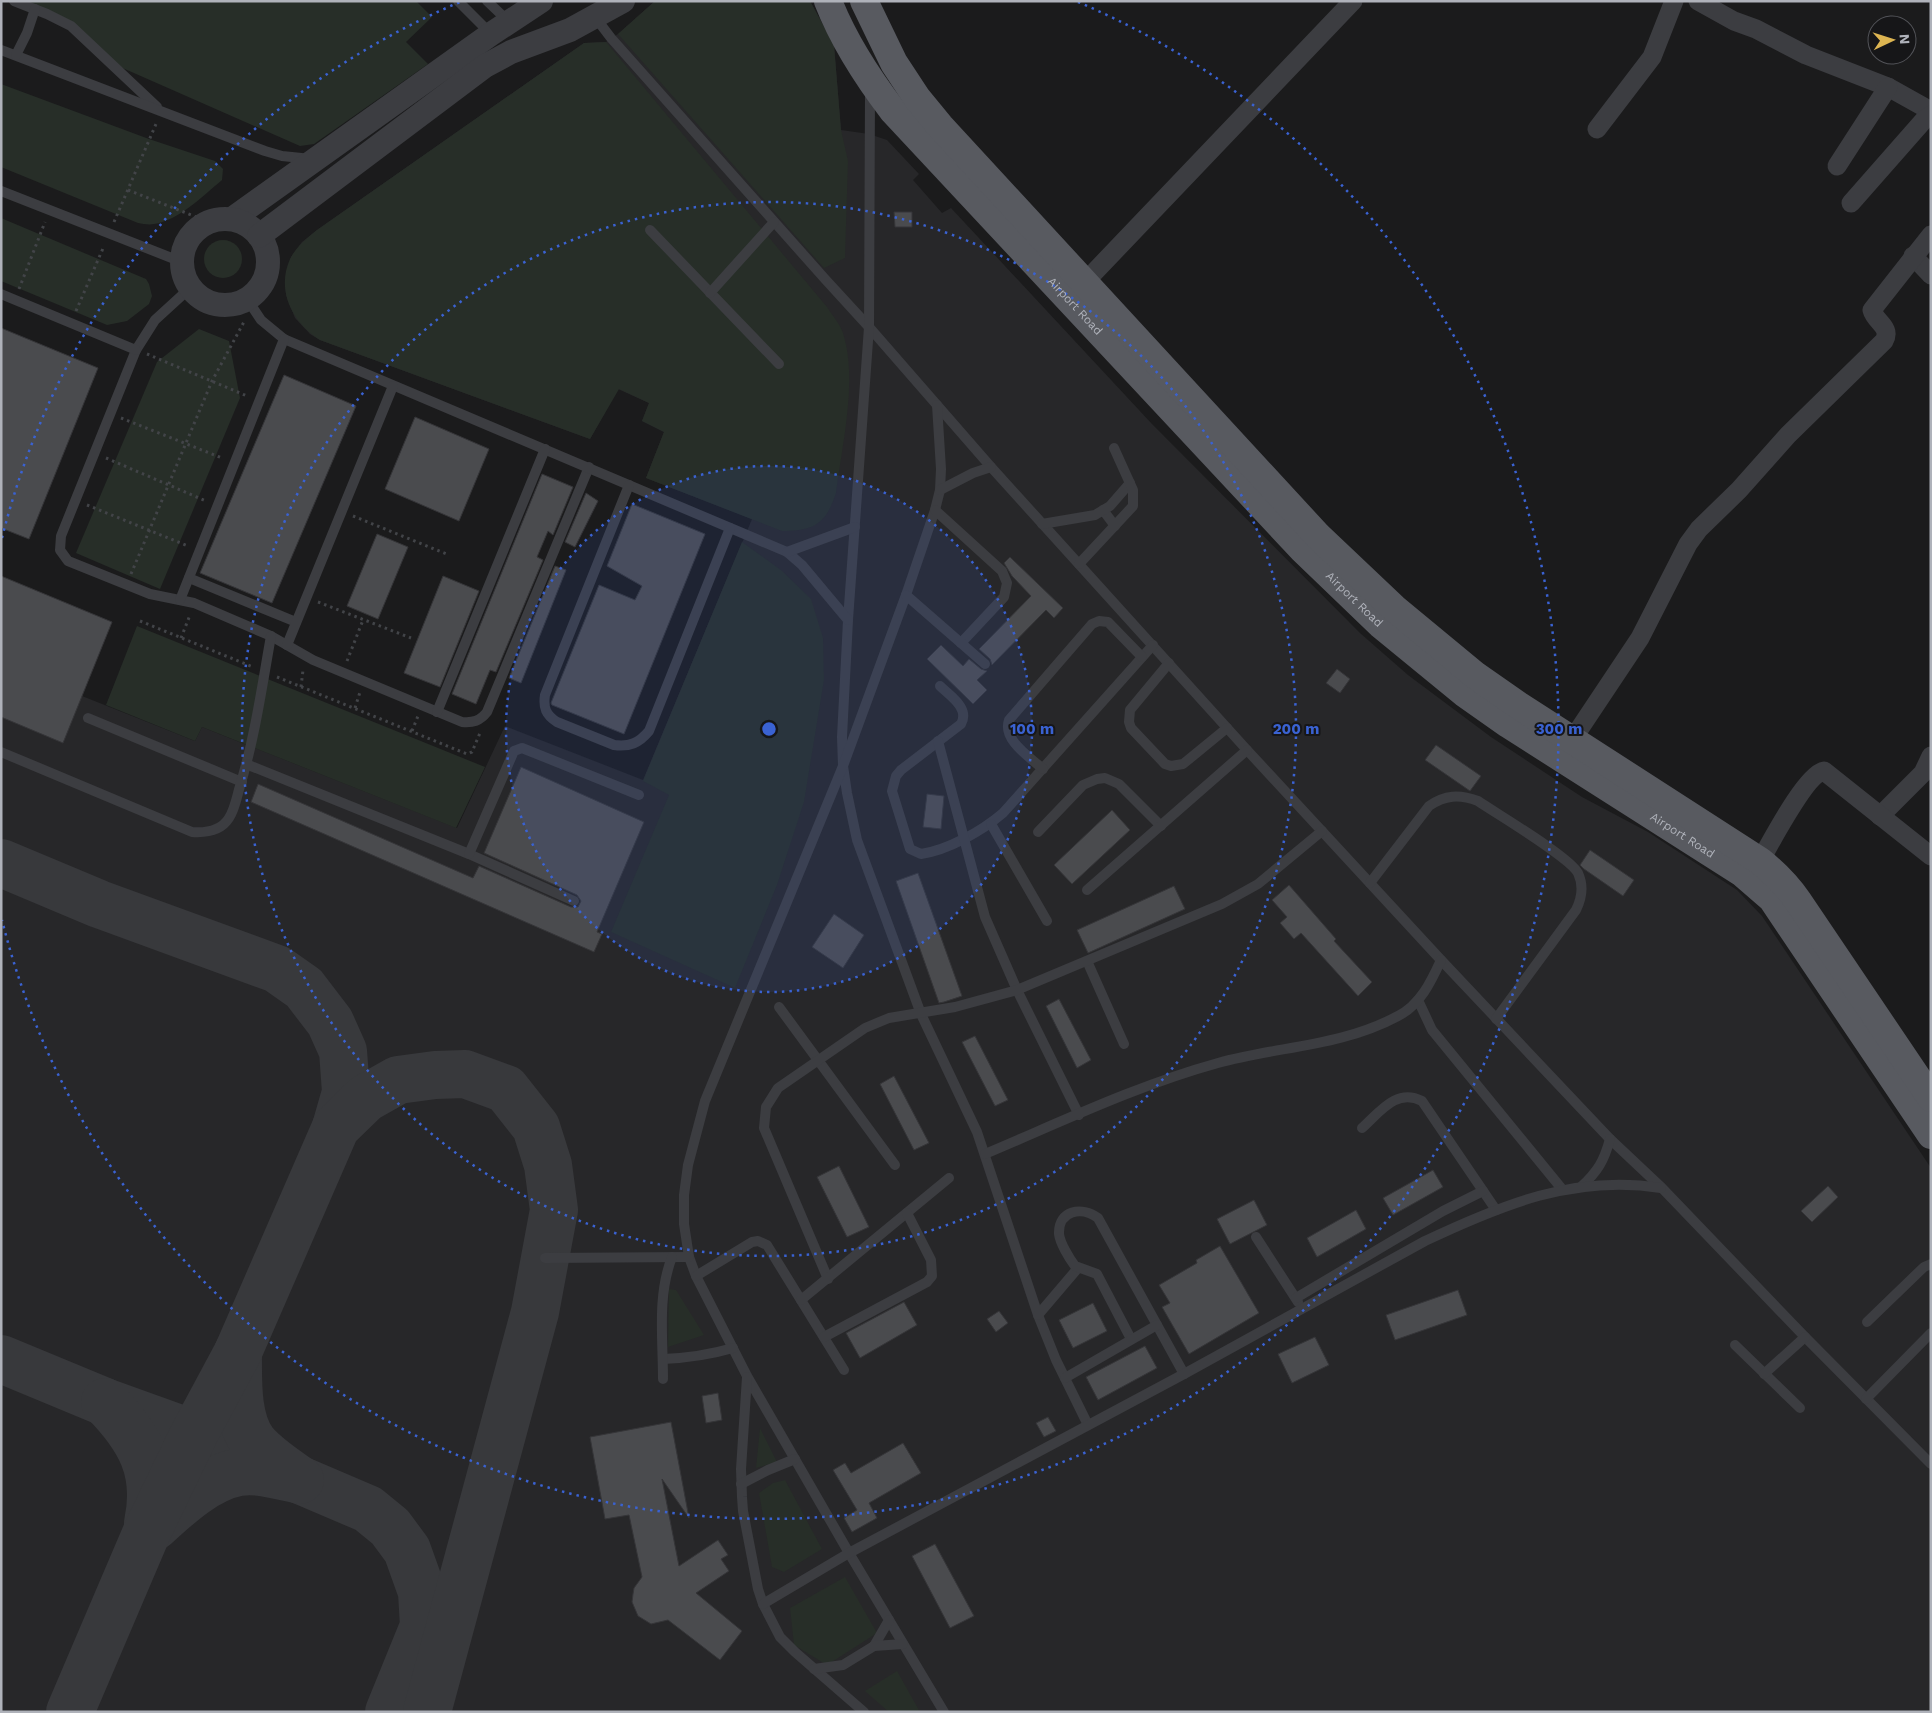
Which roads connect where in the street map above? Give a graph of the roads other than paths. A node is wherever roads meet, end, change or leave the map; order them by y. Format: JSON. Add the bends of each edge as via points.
{"nodes":[{"id":1,"x":14,"y":1,"type":"edge"},
{"id":2,"x":458,"y":1,"type":"edge"},
{"id":3,"x":487,"y":1,"type":"edge"},
{"id":4,"x":541,"y":1,"type":"edge"},
{"id":5,"x":623,"y":1,"type":"edge"},
{"id":6,"x":642,"y":1,"type":"edge"},
{"id":7,"x":828,"y":1,"type":"edge"},
{"id":8,"x":864,"y":1,"type":"edge"},
{"id":9,"x":1353,"y":1,"type":"edge"},
{"id":10,"x":1674,"y":1,"type":"edge"},
{"id":11,"x":1698,"y":1,"type":"edge"},
{"id":12,"x":596,"y":6,"type":"edge"},
{"id":13,"x":34,"y":9,"type":"junction"},
{"id":14,"x":500,"y":28,"type":"junction"},
{"id":15,"x":1,"y":50,"type":"edge"},
{"id":16,"x":16,"y":56,"type":"junction"},
{"id":17,"x":894,"y":63,"type":"junction"},
{"id":18,"x":870,"y":81,"type":"junction"},
{"id":19,"x":1888,"y":87,"type":"junction"},
{"id":20,"x":1931,"y":111,"type":"edge"},
{"id":21,"x":162,"y":112,"type":"junction"},
{"id":22,"x":1931,"y":115,"type":"edge"},
{"id":23,"x":1597,"y":129,"type":"dead end"},
{"id":24,"x":316,"y":159,"type":"junction"},
{"id":25,"x":1837,"y":166,"type":"dead end"},
{"id":26,"x":1,"y":190,"type":"edge"},
{"id":27,"x":1851,"y":203,"type":"dead end"},
{"id":28,"x":220,"y":221,"type":"junction"},
{"id":29,"x":774,"y":222,"type":"junction"},
{"id":30,"x":650,"y":230,"type":"dead end"},
{"id":31,"x":1931,"y":235,"type":"edge"},
{"id":32,"x":259,"y":236,"type":"junction"},
{"id":33,"x":1913,"y":256,"type":"junction"},
{"id":34,"x":182,"y":262,"type":"junction"},
{"id":35,"x":1931,"y":275,"type":"edge"},
{"id":36,"x":1084,"y":283,"type":"junction"},
{"id":37,"x":190,"y":288,"type":"junction"},
{"id":38,"x":710,"y":293,"type":"junction"},
{"id":39,"x":1,"y":294,"type":"edge"},
{"id":40,"x":249,"y":304,"type":"junction"},
{"id":41,"x":869,"y":327,"type":"junction"},
{"id":42,"x":284,"y":339,"type":"junction"},
{"id":43,"x":136,"y":350,"type":"junction"},
{"id":44,"x":778,"y":364,"type":"dead end"},
{"id":45,"x":393,"y":386,"type":"junction"},
{"id":46,"x":937,"y":406,"type":"junction"},
{"id":47,"x":1114,"y":448,"type":"dead end"},
{"id":48,"x":546,"y":449,"type":"junction"},
{"id":49,"x":588,"y":467,"type":"junction"},
{"id":50,"x":991,"y":467,"type":"junction"},
{"id":51,"x":1130,"y":483,"type":"junction"},
{"id":52,"x":629,"y":484,"type":"junction"},
{"id":53,"x":940,"y":490,"type":"junction"},
{"id":54,"x":935,"y":510,"type":"junction"},
{"id":55,"x":1103,"y":510,"type":"junction"},
{"id":56,"x":1042,"y":524,"type":"junction"},
{"id":57,"x":1115,"y":526,"type":"junction"},
{"id":58,"x":855,"y":527,"type":"junction"},
{"id":59,"x":730,"y":528,"type":"junction"},
{"id":60,"x":787,"y":552,"type":"junction"},
{"id":61,"x":1079,"y":564,"type":"junction"},
{"id":62,"x":189,"y":578,"type":"junction"},
{"id":63,"x":906,"y":595,"type":"junction"},
{"id":64,"x":180,"y":600,"type":"junction"},
{"id":65,"x":848,"y":620,"type":"junction"},
{"id":66,"x":296,"y":622,"type":"junction"},
{"id":67,"x":271,"y":636,"type":"junction"},
{"id":68,"x":961,"y":643,"type":"junction"},
{"id":69,"x":287,"y":645,"type":"junction"},
{"id":70,"x":1153,"y":646,"type":"junction"},
{"id":71,"x":1142,"y":657,"type":"junction"},
{"id":72,"x":1169,"y":663,"type":"junction"},
{"id":73,"x":985,"y":664,"type":"dead end"},
{"id":74,"x":940,"y":686,"type":"dead end"},
{"id":75,"x":437,"y":712,"type":"junction"},
{"id":76,"x":88,"y":718,"type":"dead end"},
{"id":77,"x":1227,"y":728,"type":"junction"},
{"id":78,"x":1572,"y":740,"type":"junction"},
{"id":79,"x":938,"y":741,"type":"junction"},
{"id":80,"x":1247,"y":750,"type":"junction"},
{"id":81,"x":1,"y":752,"type":"edge"},
{"id":82,"x":1931,"y":756,"type":"edge"},
{"id":83,"x":246,"y":764,"type":"junction"},
{"id":84,"x":843,"y":766,"type":"junction"},
{"id":85,"x":1043,"y":769,"type":"junction"},
{"id":86,"x":242,"y":782,"type":"junction"},
{"id":87,"x":639,"y":795,"type":"dead end"},
{"id":88,"x":1880,"y":816,"type":"junction"},
{"id":89,"x":991,"y":824,"type":"junction"},
{"id":90,"x":1160,"y":826,"type":"junction"},
{"id":91,"x":1322,"y":831,"type":"junction"},
{"id":92,"x":1038,"y":832,"type":"dead end"},
{"id":93,"x":963,"y":839,"type":"junction"},
{"id":94,"x":1709,"y":840,"type":"junction"},
{"id":95,"x":469,"y":854,"type":"junction"},
{"id":96,"x":1931,"y":856,"type":"edge"},
{"id":97,"x":1760,"y":861,"type":"junction"},
{"id":98,"x":1370,"y":883,"type":"junction"},
{"id":99,"x":1088,"y":890,"type":"dead end"},
{"id":100,"x":574,"y":902,"type":"dead end"},
{"id":101,"x":1048,"y":921,"type":"dead end"},
{"id":102,"x":1087,"y":960,"type":"junction"},
{"id":103,"x":1440,"y":960,"type":"junction"},
{"id":104,"x":1017,"y":990,"type":"junction"},
{"id":105,"x":1418,"y":1000,"type":"junction"},
{"id":106,"x":779,"y":1007,"type":"dead end"},
{"id":107,"x":921,"y":1014,"type":"junction"},
{"id":108,"x":1496,"y":1019,"type":"junction"},
{"id":109,"x":1124,"y":1044,"type":"dead end"},
{"id":110,"x":818,"y":1060,"type":"junction"},
{"id":111,"x":1931,"y":1098,"type":"edge"},
{"id":112,"x":1079,"y":1115,"type":"junction"},
{"id":113,"x":1362,"y":1128,"type":"dead end"},
{"id":114,"x":1931,"y":1135,"type":"edge"},
{"id":115,"x":1610,"y":1139,"type":"junction"},
{"id":116,"x":985,"y":1154,"type":"junction"},
{"id":117,"x":895,"y":1165,"type":"dead end"},
{"id":118,"x":949,"y":1178,"type":"dead end"},
{"id":119,"x":1581,"y":1187,"type":"junction"},
{"id":120,"x":1662,"y":1188,"type":"junction"},
{"id":121,"x":1562,"y":1189,"type":"junction"},
{"id":122,"x":1483,"y":1191,"type":"junction"},
{"id":123,"x":1496,"y":1210,"type":"junction"},
{"id":124,"x":907,"y":1213,"type":"junction"},
{"id":125,"x":1256,"y":1237,"type":"dead end"},
{"id":126,"x":672,"y":1257,"type":"junction"},
{"id":127,"x":689,"y":1257,"type":"junction"},
{"id":128,"x":545,"y":1258,"type":"dead end"},
{"id":129,"x":1931,"y":1264,"type":"edge"},
{"id":130,"x":1078,"y":1268,"type":"junction"},
{"id":131,"x":696,"y":1276,"type":"junction"},
{"id":132,"x":828,"y":1278,"type":"junction"},
{"id":133,"x":1296,"y":1298,"type":"junction"},
{"id":134,"x":801,"y":1300,"type":"junction"},
{"id":135,"x":1303,"y":1309,"type":"junction"},
{"id":136,"x":1038,"y":1314,"type":"junction"},
{"id":137,"x":1867,"y":1322,"type":"dead end"},
{"id":138,"x":1157,"y":1325,"type":"junction"},
{"id":139,"x":1931,"y":1333,"type":"edge"},
{"id":140,"x":824,"y":1337,"type":"junction"},
{"id":141,"x":1805,"y":1338,"type":"junction"},
{"id":142,"x":1132,"y":1339,"type":"junction"},
{"id":143,"x":1735,"y":1344,"type":"dead end"},
{"id":144,"x":733,"y":1348,"type":"junction"},
{"id":145,"x":663,"y":1359,"type":"junction"},
{"id":146,"x":844,"y":1370,"type":"dead end"},
{"id":147,"x":1184,"y":1374,"type":"junction"},
{"id":148,"x":1764,"y":1374,"type":"junction"},
{"id":149,"x":748,"y":1376,"type":"junction"},
{"id":150,"x":1065,"y":1378,"type":"junction"},
{"id":151,"x":663,"y":1379,"type":"dead end"},
{"id":152,"x":1866,"y":1399,"type":"junction"},
{"id":153,"x":1800,"y":1408,"type":"dead end"},
{"id":154,"x":1088,"y":1425,"type":"junction"},
{"id":155,"x":795,"y":1459,"type":"junction"},
{"id":156,"x":1931,"y":1464,"type":"edge"},
{"id":157,"x":741,"y":1484,"type":"junction"},
{"id":158,"x":849,"y":1553,"type":"junction"},
{"id":159,"x":763,"y":1604,"type":"junction"},
{"id":160,"x":889,"y":1620,"type":"junction"},
{"id":161,"x":904,"y":1644,"type":"junction"},
{"id":162,"x":874,"y":1646,"type":"junction"},
{"id":163,"x":843,"y":1665,"type":"junction"},
{"id":164,"x":814,"y":1669,"type":"junction"},
{"id":165,"x":834,"y":1686,"type":"junction"},
{"id":166,"x":864,"y":1712,"type":"edge"},
{"id":167,"x":944,"y":1712,"type":"edge"}],
"edges":[{"from":1,"to":13,"type":"lane"},
{"from":2,"to":14,"type":"lane"},
{"from":3,"to":14,"type":"lane"},
{"from":4,"to":14,"type":"street"},
{"from":5,"to":12,"type":"street"},
{"from":6,"to":12,"type":"street","via":[[622,16]]},
{"from":7,"to":18,"type":"main road","name":"Airport Road","via":[[848,46]]},
{"from":8,"to":17,"type":"main road","name":"Airport Road"},
{"from":9,"to":36,"type":"street"},
{"from":10,"to":23,"type":"street","via":[[1652,57]]},
{"from":11,"to":19,"type":"street","via":[[1806,55]]},
{"from":12,"to":29,"type":"lane","via":[[611,38]]},
{"from":12,"to":32,"type":"street","via":[[560,34],[511,52],[485,66]]},
{"from":13,"to":16,"type":"lane"},
{"from":13,"to":21,"type":"lane","via":[[60,19],[77,31]]},
{"from":14,"to":24,"type":"street"},
{"from":15,"to":16,"type":"lane"},
{"from":16,"to":21,"type":"lane"},
{"from":17,"to":18,"type":"main road"},
{"from":17,"to":36,"type":"main road","name":"Airport Road","via":[[940,126]]},
{"from":18,"to":41,"type":"lane"},
{"from":18,"to":94,"type":"main road","name":"Airport Road","via":[[915,136],[1303,550],[1380,625],[1508,724]]},
{"from":19,"to":20,"type":"street"},
{"from":19,"to":25,"type":"street"},
{"from":21,"to":24,"type":"lane","via":[[265,151]]},
{"from":22,"to":27,"type":"street"},
{"from":24,"to":28,"type":"street"},
{"from":26,"to":34,"type":"lane"},
{"from":28,"to":32,"type":"street","via":[[247,225]]},
{"from":28,"to":34,"type":"street","via":[[197,228],[183,250]]},
{"from":29,"to":38,"type":"lane"},
{"from":29,"to":41,"type":"lane"},
{"from":30,"to":38,"type":"lane"},
{"from":31,"to":33,"type":"street"},
{"from":32,"to":40,"type":"street","via":[[268,258],[267,270]]},
{"from":33,"to":35,"type":"street"},
{"from":33,"to":78,"type":"street","via":[[1872,310],[1886,331],[1884,341],[1699,529],[1688,544],[1640,638]]},
{"from":34,"to":37,"type":"street","via":[[182,272]]},
{"from":36,"to":78,"type":"main road","name":"Airport Road","via":[[1355,573],[1475,675]]},
{"from":37,"to":40,"type":"street","via":[[202,299],[216,305]]},
{"from":37,"to":43,"type":"lane","via":[[155,320]]},
{"from":38,"to":44,"type":"lane"},
{"from":39,"to":43,"type":"lane"},
{"from":40,"to":42,"type":"lane","via":[[260,320]]},
{"from":41,"to":46,"type":"lane"},
{"from":41,"to":58,"type":"lane"},
{"from":42,"to":45,"type":"lane"},
{"from":42,"to":62,"type":"lane"},
{"from":43,"to":64,"type":"lane","via":[[61,536],[60,550],[68,561],[150,594]]},
{"from":45,"to":48,"type":"lane"},
{"from":45,"to":66,"type":"lane"},
{"from":46,"to":50,"type":"lane"},
{"from":46,"to":53,"type":"lane"},
{"from":47,"to":51,"type":"lane"},
{"from":48,"to":49,"type":"lane"},
{"from":48,"to":75,"type":"lane"},
{"from":49,"to":52,"type":"lane"},
{"from":49,"to":75,"type":"lane","via":[[487,712],[469,723]]},
{"from":50,"to":53,"type":"lane"},
{"from":50,"to":56,"type":"lane"},
{"from":51,"to":55,"type":"lane"},
{"from":51,"to":57,"type":"lane","via":[[1133,506]]},
{"from":52,"to":59,"type":"lane"},
{"from":52,"to":59,"type":"lane","via":[[545,695],[546,711],[557,722],[624,747],[643,739]]},
{"from":53,"to":54,"type":"lane"},
{"from":54,"to":63,"type":"lane"},
{"from":54,"to":68,"type":"lane","via":[[1002,571],[1007,583],[1004,597]]},
{"from":55,"to":56,"type":"lane","via":[[1085,517]]},
{"from":55,"to":57,"type":"lane"},
{"from":56,"to":61,"type":"lane"},
{"from":57,"to":61,"type":"lane"},
{"from":58,"to":60,"type":"lane"},
{"from":58,"to":65,"type":"lane"},
{"from":59,"to":60,"type":"lane"},
{"from":60,"to":65,"type":"lane"},
{"from":61,"to":70,"type":"lane"},
{"from":62,"to":64,"type":"lane"},
{"from":62,"to":66,"type":"lane"},
{"from":63,"to":68,"type":"lane"},
{"from":63,"to":84,"type":"lane"},
{"from":64,"to":67,"type":"lane"},
{"from":65,"to":84,"type":"lane"},
{"from":66,"to":69,"type":"lane"},
{"from":67,"to":69,"type":"lane"},
{"from":67,"to":83,"type":"lane"},
{"from":68,"to":73,"type":"lane"},
{"from":69,"to":75,"type":"lane","via":[[342,673]]},
{"from":70,"to":71,"type":"lane"},
{"from":70,"to":72,"type":"lane"},
{"from":71,"to":85,"type":"lane"},
{"from":71,"to":85,"type":"lane","via":[[1108,622],[1092,624],[1009,720],[1010,738]]},
{"from":72,"to":77,"type":"lane"},
{"from":72,"to":77,"type":"lane","via":[[1130,710],[1131,728],[1165,764],[1177,766]]},
{"from":74,"to":79,"type":"lane","via":[[961,707],[964,715],[960,724]]},
{"from":76,"to":86,"type":"lane"},
{"from":77,"to":80,"type":"lane"},
{"from":78,"to":94,"type":"main road","name":"Airport Road"},
{"from":79,"to":93,"type":"lane"},
{"from":79,"to":93,"type":"lane","via":[[901,770],[892,791],[910,849],[915,853],[927,853]]},
{"from":80,"to":90,"type":"lane"},
{"from":80,"to":91,"type":"lane"},
{"from":81,"to":86,"type":"lane","via":[[192,832],[213,831],[222,826],[231,814]]},
{"from":82,"to":88,"type":"street","via":[[1924,774]]},
{"from":83,"to":86,"type":"lane"},
{"from":83,"to":95,"type":"lane"},
{"from":84,"to":107,"type":"lane","via":[[857,840]]},
{"from":84,"to":127,"type":"lane","via":[[705,1101],[688,1165],[684,1224]]},
{"from":85,"to":89,"type":"lane"},
{"from":87,"to":95,"type":"lane","via":[[522,748],[517,749]]},
{"from":88,"to":96,"type":"street"},
{"from":88,"to":97,"type":"street","via":[[1820,771],[1796,800]]},
{"from":89,"to":93,"type":"lane"},
{"from":89,"to":101,"type":"lane"},
{"from":90,"to":92,"type":"lane","via":[[1119,784],[1105,778],[1083,785]]},
{"from":90,"to":99,"type":"lane"},
{"from":91,"to":98,"type":"lane"},
{"from":91,"to":102,"type":"lane","via":[[1241,895]]},
{"from":93,"to":104,"type":"lane","via":[[985,917]]},
{"from":94,"to":97,"type":"main road","name":"Airport Road"},
{"from":94,"to":114,"type":"main road","name":"Airport Road","via":[[1772,899]]},
{"from":95,"to":100,"type":"lane"},
{"from":97,"to":111,"type":"main road","name":"Airport Road","via":[[1788,886]]},
{"from":98,"to":103,"type":"lane"},
{"from":98,"to":108,"type":"lane","via":[[1429,806],[1452,796],[1478,801],[1571,863],[1581,881],[1576,910]]},
{"from":102,"to":104,"type":"lane"},
{"from":102,"to":109,"type":"lane"},
{"from":103,"to":105,"type":"lane"},
{"from":103,"to":108,"type":"lane"},
{"from":104,"to":107,"type":"lane"},
{"from":104,"to":112,"type":"lane"},
{"from":105,"to":112,"type":"lane","via":[[1400,1016],[1352,1034],[1327,1042],[1220,1062],[1167,1079]]},
{"from":105,"to":121,"type":"lane","via":[[1432,1030]]},
{"from":106,"to":110,"type":"lane"},
{"from":107,"to":110,"type":"lane","via":[[864,1028]]},
{"from":107,"to":116,"type":"lane"},
{"from":108,"to":115,"type":"lane"},
{"from":110,"to":117,"type":"lane"},
{"from":110,"to":132,"type":"lane","via":[[778,1088],[766,1107],[764,1128]]},
{"from":112,"to":116,"type":"lane"},
{"from":113,"to":122,"type":"lane","via":[[1397,1098],[1406,1096],[1422,1101]]},
{"from":115,"to":119,"type":"lane","via":[[1595,1174]]},
{"from":115,"to":120,"type":"lane"},
{"from":116,"to":136,"type":"lane"},
{"from":118,"to":124,"type":"lane"},
{"from":119,"to":120,"type":"lane","via":[[1629,1184]]},
{"from":119,"to":121,"type":"lane"},
{"from":120,"to":141,"type":"lane"},
{"from":121,"to":123,"type":"lane"},
{"from":122,"to":123,"type":"lane"},
{"from":122,"to":133,"type":"lane","via":[[1443,1211]]},
{"from":123,"to":135,"type":"lane","via":[[1425,1241]]},
{"from":124,"to":132,"type":"lane"},
{"from":124,"to":140,"type":"lane","via":[[931,1260],[932,1276],[927,1282]]},
{"from":125,"to":133,"type":"lane"},
{"from":126,"to":127,"type":"lane"},
{"from":126,"to":128,"type":"lane"},
{"from":126,"to":145,"type":"lane","via":[[662,1295]]},
{"from":127,"to":131,"type":"lane"},
{"from":129,"to":137,"type":"lane"},
{"from":130,"to":136,"type":"lane"},
{"from":130,"to":138,"type":"lane","via":[[1059,1236],[1064,1218],[1081,1210],[1098,1218]]},
{"from":130,"to":142,"type":"lane","via":[[1097,1274]]},
{"from":131,"to":134,"type":"lane","via":[[752,1242],[763,1242]]},
{"from":131,"to":144,"type":"lane"},
{"from":132,"to":134,"type":"lane"},
{"from":133,"to":135,"type":"lane"},
{"from":134,"to":140,"type":"lane"},
{"from":135,"to":147,"type":"lane"},
{"from":136,"to":150,"type":"lane"},
{"from":138,"to":142,"type":"lane"},
{"from":138,"to":147,"type":"lane"},
{"from":139,"to":152,"type":"lane"},
{"from":140,"to":146,"type":"lane"},
{"from":141,"to":148,"type":"lane"},
{"from":141,"to":152,"type":"lane"},
{"from":142,"to":150,"type":"lane"},
{"from":143,"to":148,"type":"lane"},
{"from":144,"to":145,"type":"lane","via":[[709,1355]]},
{"from":144,"to":149,"type":"lane"},
{"from":145,"to":151,"type":"lane"},
{"from":147,"to":154,"type":"lane"},
{"from":148,"to":153,"type":"lane"},
{"from":149,"to":155,"type":"lane"},
{"from":149,"to":157,"type":"lane"},
{"from":150,"to":154,"type":"lane"},
{"from":152,"to":156,"type":"lane"},
{"from":154,"to":158,"type":"lane"},
{"from":155,"to":157,"type":"lane"},
{"from":155,"to":158,"type":"lane"},
{"from":157,"to":159,"type":"lane","via":[[743,1511]]},
{"from":158,"to":159,"type":"lane"},
{"from":158,"to":160,"type":"lane"},
{"from":159,"to":164,"type":"lane","via":[[780,1637]]},
{"from":160,"to":161,"type":"lane"},
{"from":160,"to":162,"type":"lane"},
{"from":161,"to":162,"type":"lane"},
{"from":161,"to":167,"type":"lane"},
{"from":162,"to":163,"type":"lane"},
{"from":163,"to":164,"type":"lane"},
{"from":163,"to":165,"type":"lane"},
{"from":164,"to":165,"type":"lane"},
{"from":165,"to":166,"type":"lane"}]}
